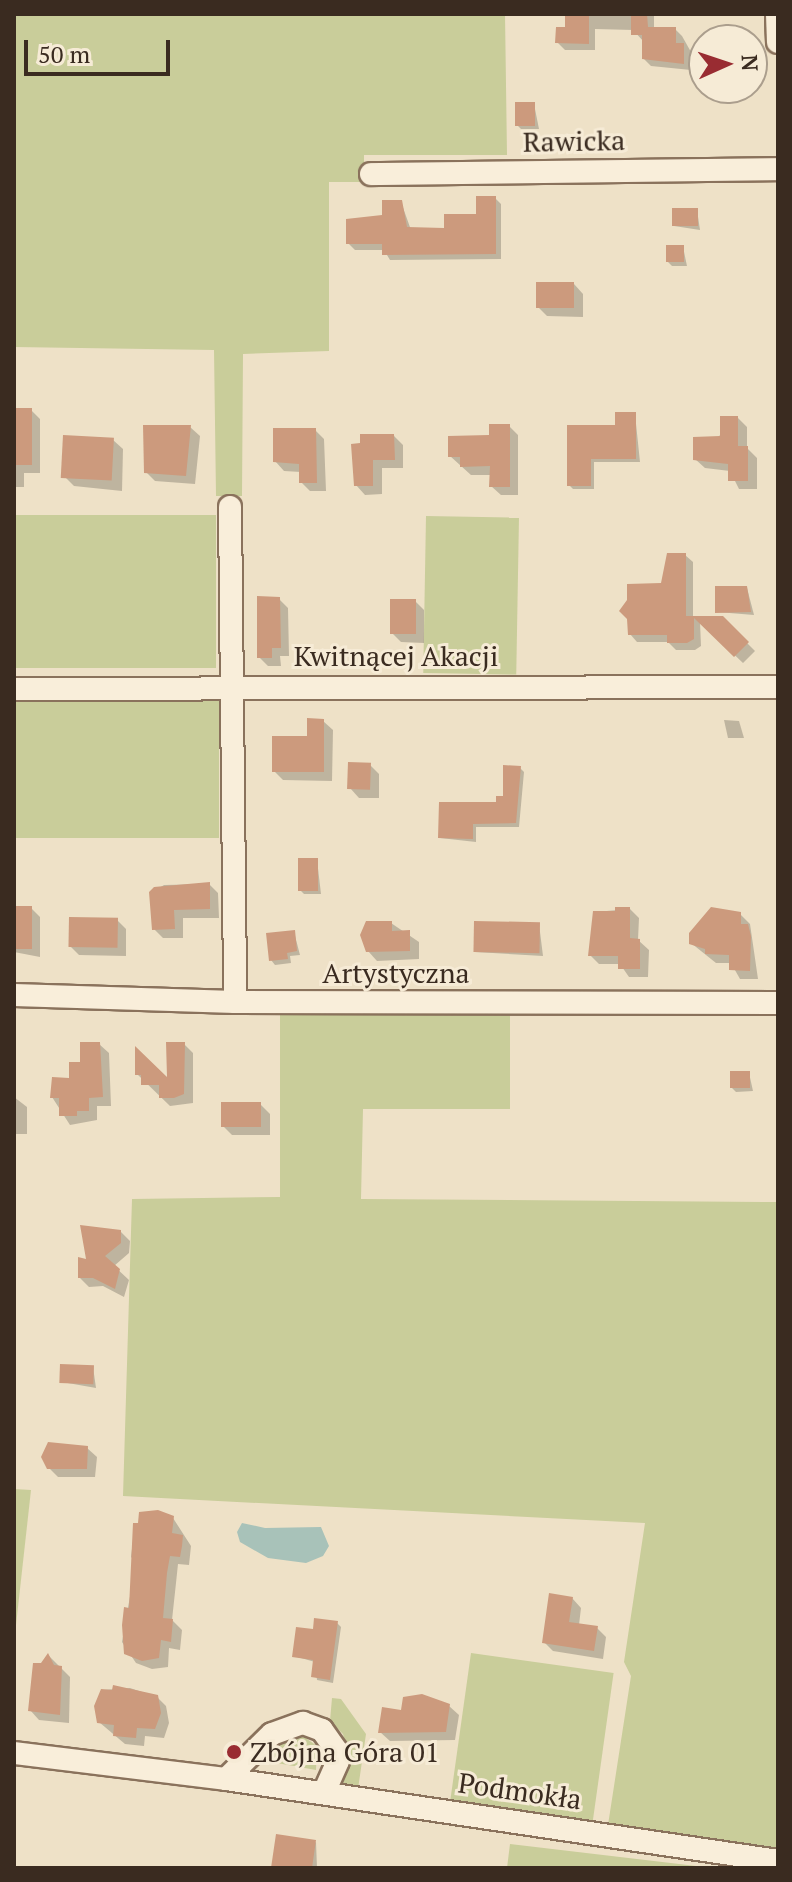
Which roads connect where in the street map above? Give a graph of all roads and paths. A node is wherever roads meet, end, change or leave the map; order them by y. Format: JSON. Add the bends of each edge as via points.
{"nodes":[{"id":1,"x":777,"y":14,"type":"edge"},
{"id":2,"x":778,"y":42,"type":"edge"},
{"id":3,"x":778,"y":169,"type":"edge"},
{"id":4,"x":371,"y":174,"type":"dead end"},
{"id":5,"x":230,"y":507,"type":"dead end"},
{"id":6,"x":230,"y":685,"type":"junction"},
{"id":7,"x":778,"y":687,"type":"edge"},
{"id":8,"x":14,"y":689,"type":"edge"},
{"id":9,"x":14,"y":995,"type":"edge"},
{"id":10,"x":235,"y":1002,"type":"junction"},
{"id":11,"x":778,"y":1003,"type":"edge"},
{"id":12,"x":14,"y":1753,"type":"edge"},
{"id":13,"x":226,"y":1779,"type":"junction"},
{"id":14,"x":324,"y":1793,"type":"junction"},
{"id":15,"x":778,"y":1861,"type":"edge"}],
"edges":[{"from":1,"to":2,"type":"street"},
{"from":3,"to":4,"type":"street","name":"Rawicka"},
{"from":5,"to":6,"type":"street"},
{"from":6,"to":7,"type":"street","name":"Kwitnącej Akacji"},
{"from":6,"to":8,"type":"street","name":"Kwitnącej Akacji"},
{"from":6,"to":10,"type":"street"},
{"from":9,"to":10,"type":"street","name":"Artystyczna"},
{"from":10,"to":11,"type":"street","name":"Artystyczna"},
{"from":12,"to":13,"type":"street","name":"Podmokła"},
{"from":13,"to":14,"type":"street","name":"Podmokła"},
{"from":13,"to":14,"type":"street","via":[[272,1734],[303,1723],[322,1730],[336,1750],[336,1770]]},
{"from":14,"to":15,"type":"street","name":"Podmokła"}]}
